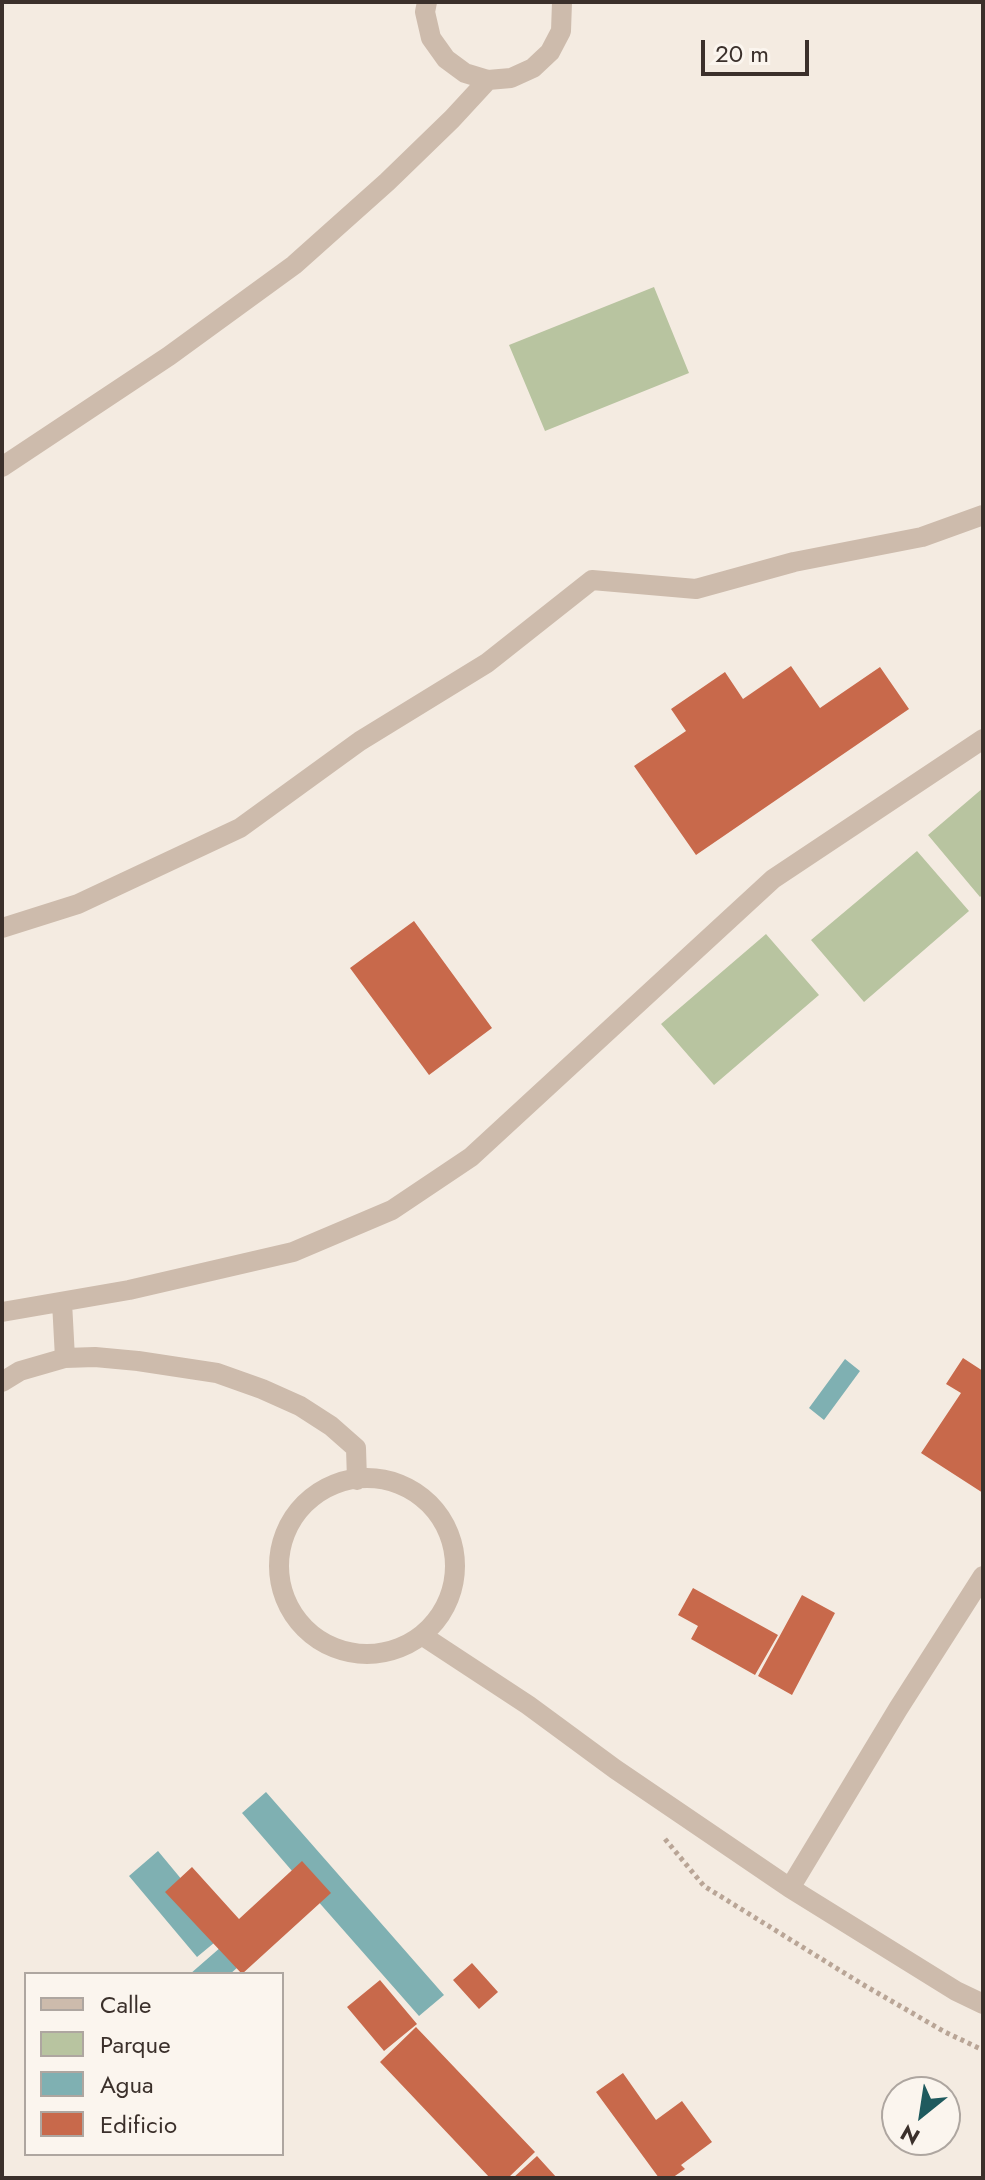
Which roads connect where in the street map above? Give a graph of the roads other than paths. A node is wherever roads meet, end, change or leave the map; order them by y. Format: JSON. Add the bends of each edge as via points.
{"nodes":[{"id":1,"x":427,"y":2,"type":"edge"},
{"id":2,"x":562,"y":2,"type":"edge"},
{"id":3,"x":488,"y":80,"type":"junction"},
{"id":4,"x":2,"y":467,"type":"edge"},
{"id":5,"x":983,"y":515,"type":"edge"},
{"id":6,"x":983,"y":739,"type":"edge"},
{"id":7,"x":2,"y":928,"type":"edge"},
{"id":8,"x":62,"y":1302,"type":"junction"},
{"id":9,"x":2,"y":1312,"type":"edge"},
{"id":10,"x":65,"y":1358,"type":"junction"},
{"id":11,"x":2,"y":1382,"type":"edge"},
{"id":12,"x":357,"y":1480,"type":"junction"},
{"id":13,"x":983,"y":1576,"type":"edge"},
{"id":14,"x":423,"y":1636,"type":"junction"},
{"id":15,"x":790,"y":1888,"type":"junction"},
{"id":16,"x":983,"y":2004,"type":"edge"}],
"edges":[{"from":1,"to":3,"type":"street","via":[[431,38],[446,59],[465,73]]},
{"from":2,"to":3,"type":"street","via":[[561,31],[550,52],[511,78]]},
{"from":3,"to":4,"type":"street","via":[[398,172],[294,265]]},
{"from":5,"to":7,"type":"street","via":[[922,537],[794,562],[696,589],[592,580],[487,663],[360,741],[240,828],[78,904]]},
{"from":6,"to":8,"type":"street","via":[[773,879],[471,1157],[392,1210],[293,1252]]},
{"from":8,"to":9,"type":"street"},
{"from":8,"to":10,"type":"street"},
{"from":10,"to":11,"type":"street"},
{"from":10,"to":12,"type":"street","via":[[138,1361],[217,1373],[262,1389],[300,1406],[356,1448]]},
{"from":12,"to":14,"type":"street","via":[[376,1478],[409,1489],[436,1511],[452,1542],[452,1587],[445,1609]]},
{"from":12,"to":14,"type":"street","via":[[342,1481],[311,1497],[288,1524],[278,1556],[281,1591],[297,1622],[324,1644],[357,1655],[392,1652]]},
{"from":13,"to":15,"type":"street"},
{"from":14,"to":15,"type":"street"},
{"from":15,"to":16,"type":"street"}]}
